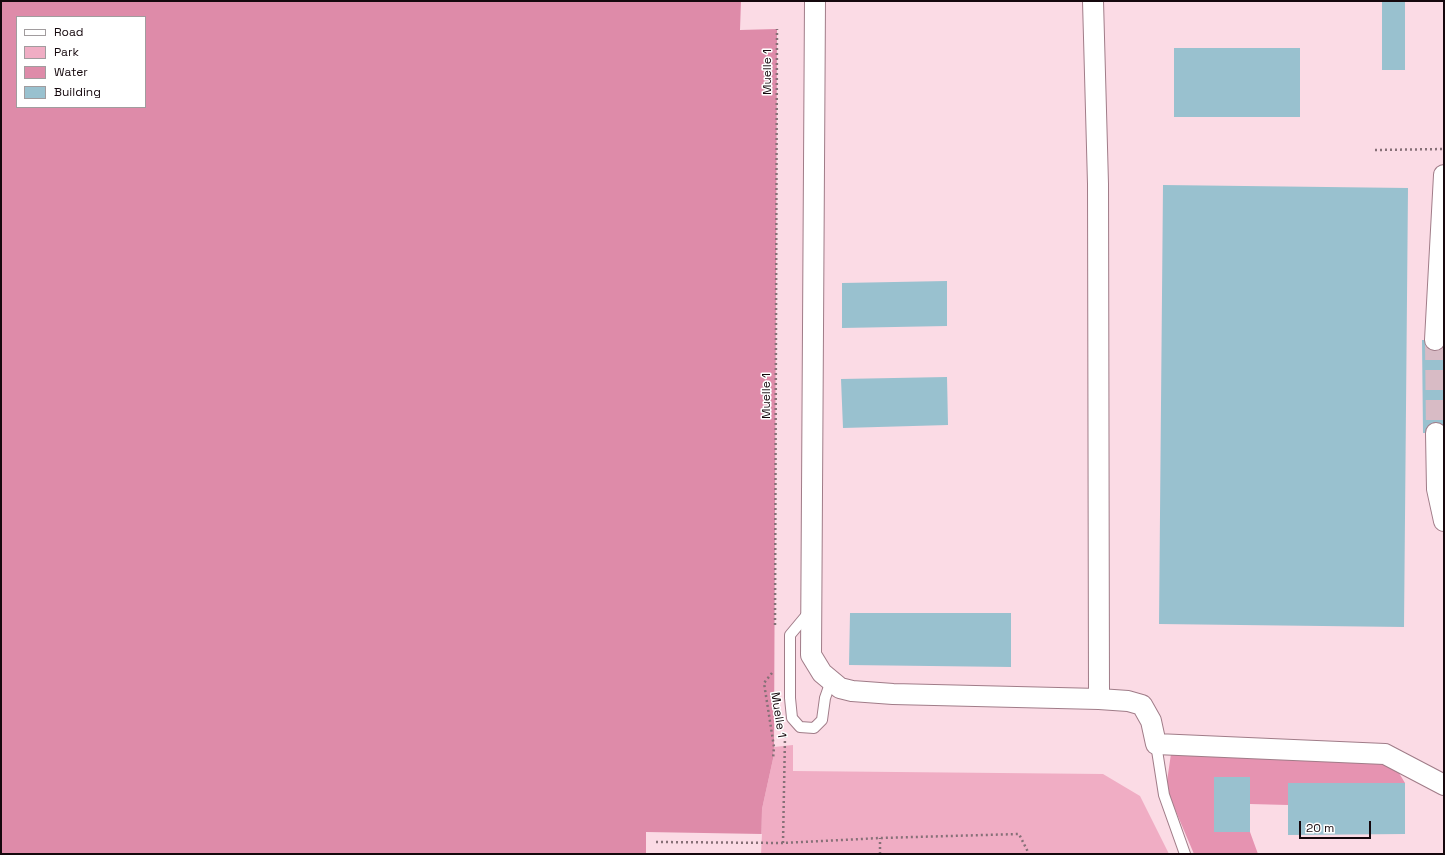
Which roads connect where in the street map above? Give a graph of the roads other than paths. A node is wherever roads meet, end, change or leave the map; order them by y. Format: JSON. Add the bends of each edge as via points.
{"nodes":[{"id":1,"x":815,"y":1,"type":"edge"},
{"id":2,"x":1093,"y":1,"type":"edge"},
{"id":3,"x":1444,"y":175,"type":"edge"},
{"id":4,"x":1436,"y":340,"type":"tunnel mouth"},
{"id":5,"x":1436,"y":433,"type":"tunnel mouth"},
{"id":6,"x":1444,"y":521,"type":"edge"},
{"id":7,"x":811,"y":609,"type":"junction"},
{"id":8,"x":831,"y":681,"type":"junction"},
{"id":9,"x":1099,"y":699,"type":"junction"},
{"id":10,"x":1156,"y":744,"type":"junction"},
{"id":11,"x":1444,"y":785,"type":"edge"},
{"id":12,"x":1185,"y":854,"type":"edge"}],
"edges":[{"from":1,"to":7,"type":"street"},
{"from":2,"to":9,"type":"street","via":[[1098,192]]},
{"from":3,"to":4,"type":"street"},
{"from":5,"to":6,"type":"street","via":[[1437,490]]},
{"from":7,"to":8,"type":"street","via":[[811,655],[822,673]]},
{"from":7,"to":8,"type":"lane","via":[[790,635],[792,718],[800,727],[814,728],[822,720],[825,698]]},
{"from":8,"to":9,"type":"street","via":[[840,688],[852,691],[893,694]]},
{"from":9,"to":10,"type":"street","via":[[1128,701],[1142,705],[1151,721]]},
{"from":10,"to":11,"type":"street","via":[[1385,754]]},
{"from":10,"to":12,"type":"lane","via":[[1164,795]]}]}
